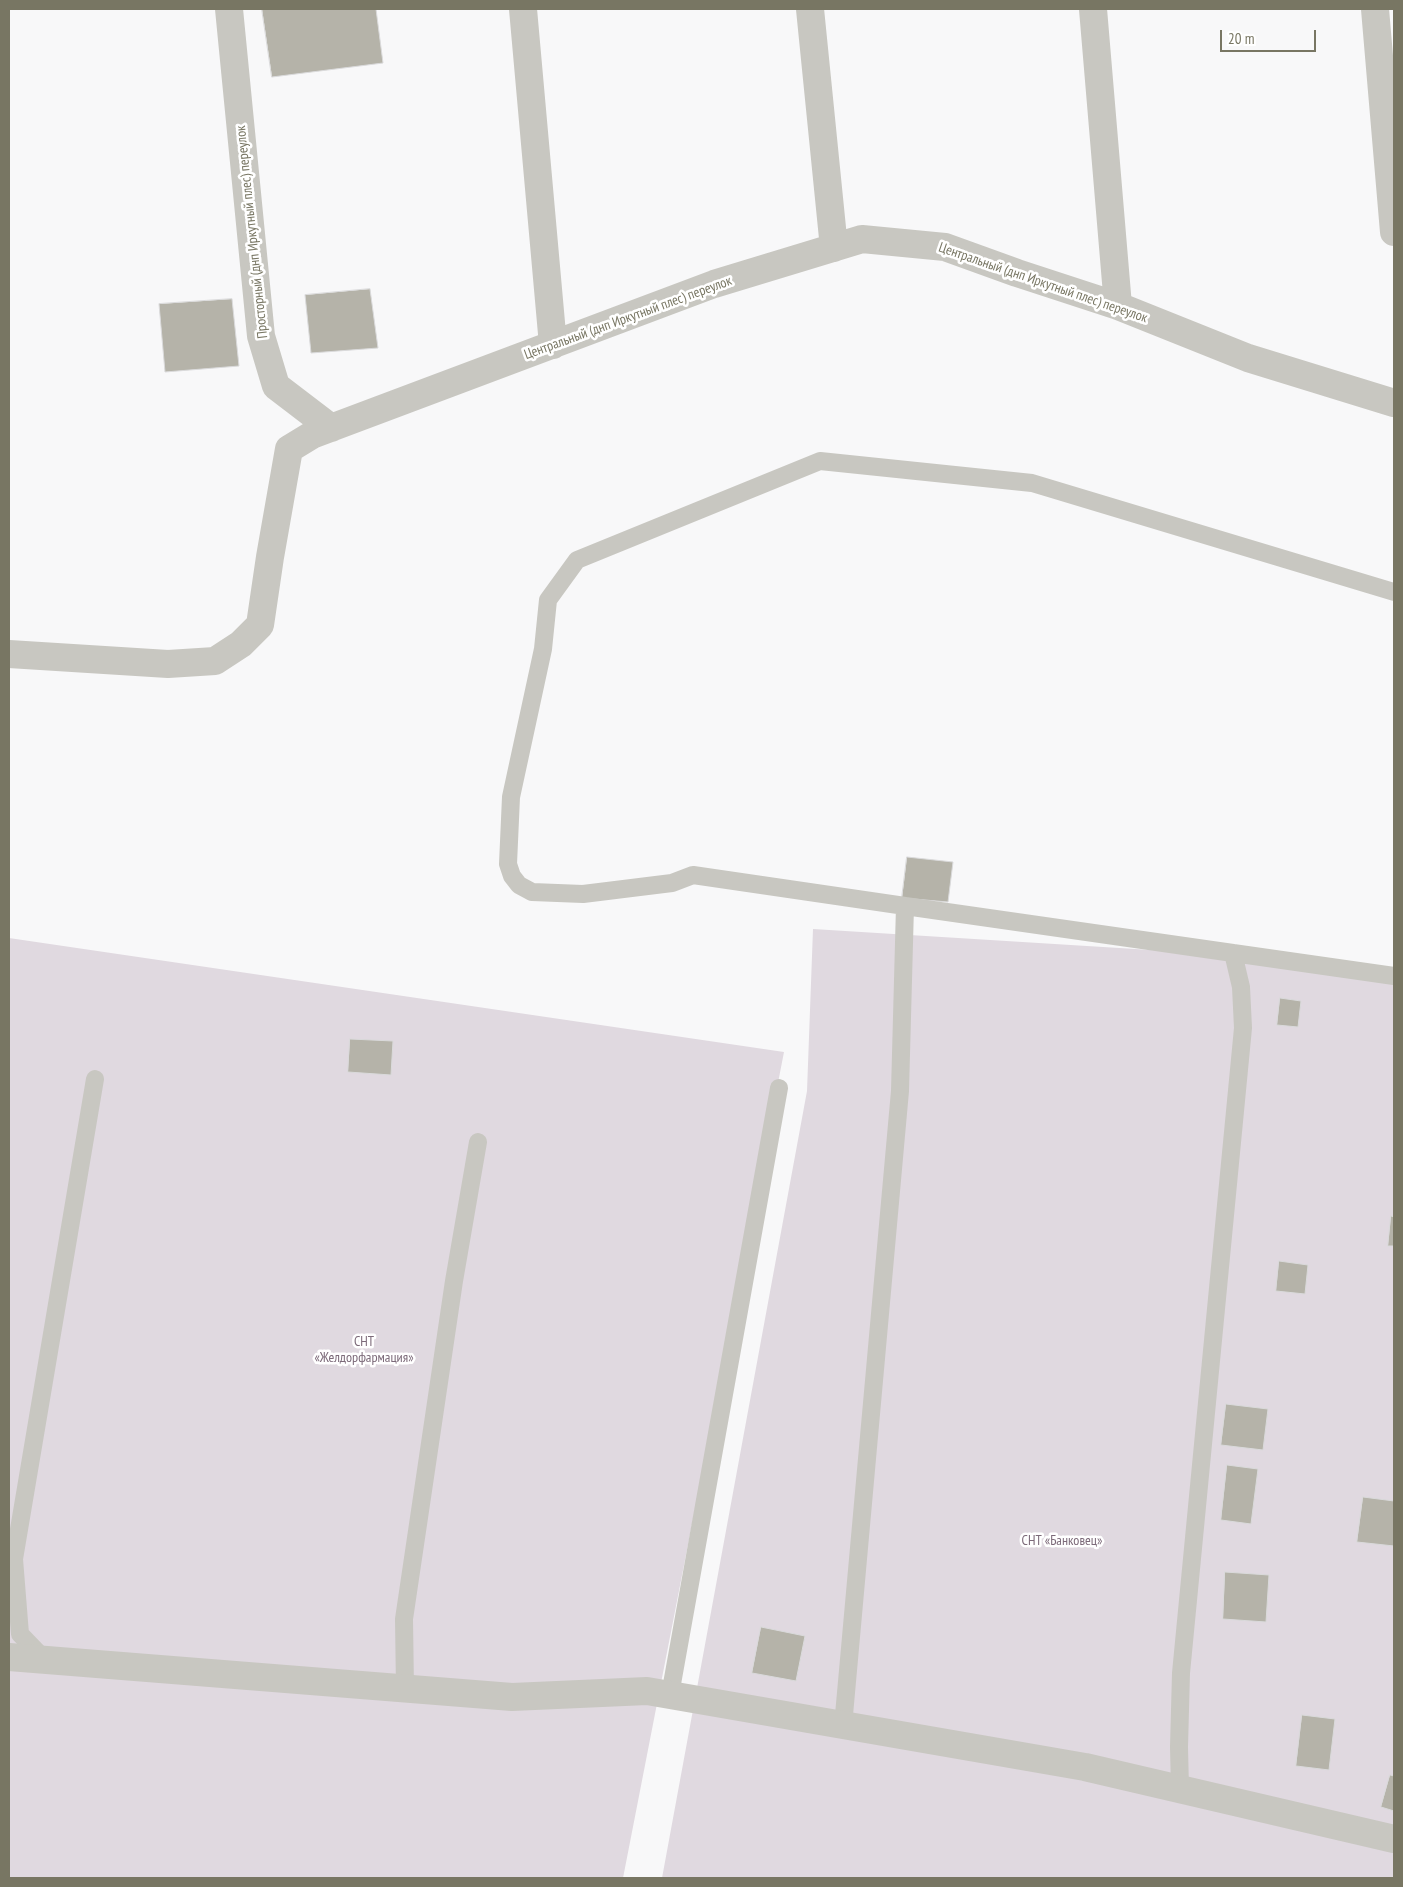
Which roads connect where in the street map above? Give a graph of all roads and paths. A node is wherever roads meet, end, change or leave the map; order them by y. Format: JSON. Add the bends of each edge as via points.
{"nodes":[{"id":1,"x":229,"y":9,"type":"edge"},
{"id":2,"x":523,"y":9,"type":"edge"},
{"id":3,"x":810,"y":9,"type":"edge"},
{"id":4,"x":1093,"y":9,"type":"edge"},
{"id":5,"x":1375,"y":9,"type":"edge"},
{"id":6,"x":1394,"y":232,"type":"edge"},
{"id":7,"x":834,"y":248,"type":"junction"},
{"id":8,"x":1118,"y":306,"type":"junction"},
{"id":9,"x":553,"y":345,"type":"junction"},
{"id":10,"x":1394,"y":403,"type":"edge"},
{"id":11,"x":331,"y":428,"type":"junction"},
{"id":12,"x":1394,"y":592,"type":"edge"},
{"id":13,"x":9,"y":654,"type":"edge"},
{"id":14,"x":905,"y":906,"type":"junction"},
{"id":15,"x":1233,"y":953,"type":"junction"},
{"id":16,"x":1394,"y":976,"type":"edge"},
{"id":17,"x":95,"y":1079,"type":"dead end"},
{"id":18,"x":779,"y":1088,"type":"dead end"},
{"id":19,"x":478,"y":1142,"type":"dead end"},
{"id":20,"x":9,"y":1657,"type":"edge"},
{"id":21,"x":46,"y":1661,"type":"junction"},
{"id":22,"x":405,"y":1689,"type":"junction"},
{"id":23,"x":670,"y":1695,"type":"junction"},
{"id":24,"x":843,"y":1726,"type":"junction"},
{"id":25,"x":1180,"y":1789,"type":"junction"},
{"id":26,"x":1394,"y":1839,"type":"edge"}],
"edges":[{"from":1,"to":11,"type":"street","name":"Просторный (днп Иркутный плес) переулок","via":[[261,336],[276,386]]},
{"from":2,"to":9,"type":"street"},
{"from":3,"to":7,"type":"street"},
{"from":4,"to":8,"type":"street"},
{"from":5,"to":6,"type":"street"},
{"from":7,"to":8,"type":"street","name":"Центральный (днп Иркутный плес) переулок","via":[[862,239],[946,247]]},
{"from":7,"to":9,"type":"street","name":"Центральный (днп Иркутный плес) переулок","via":[[714,284]]},
{"from":8,"to":10,"type":"street","name":"Центральный (днп Иркутный плес) переулок","via":[[1248,358]]},
{"from":9,"to":11,"type":"street","name":"Центральный (днп Иркутный плес) переулок"},
{"from":11,"to":13,"type":"street","name":"Центральный (днп Иркутный плес) переулок","via":[[289,449],[260,625],[241,644],[215,661],[168,664]]},
{"from":12,"to":14,"type":"lane","via":[[1032,483],[820,461],[577,560],[548,600],[543,649],[515,775],[509,818],[508,864],[519,885],[532,892],[583,894],[672,883],[693,875]]},
{"from":14,"to":15,"type":"lane"},
{"from":14,"to":24,"type":"lane","via":[[900,1091]]},
{"from":15,"to":16,"type":"lane"},
{"from":15,"to":25,"type":"lane","via":[[1241,987],[1243,1028],[1182,1673],[1178,1747]]},
{"from":17,"to":21,"type":"lane","via":[[14,1559],[20,1634]]},
{"from":18,"to":23,"type":"lane"},
{"from":19,"to":22,"type":"lane","via":[[404,1620]]},
{"from":20,"to":21,"type":"street"},
{"from":21,"to":22,"type":"street"},
{"from":22,"to":23,"type":"street","via":[[512,1698],[647,1691]]},
{"from":23,"to":24,"type":"street"},
{"from":24,"to":25,"type":"street","via":[[1085,1767]]},
{"from":25,"to":26,"type":"street"}]}
